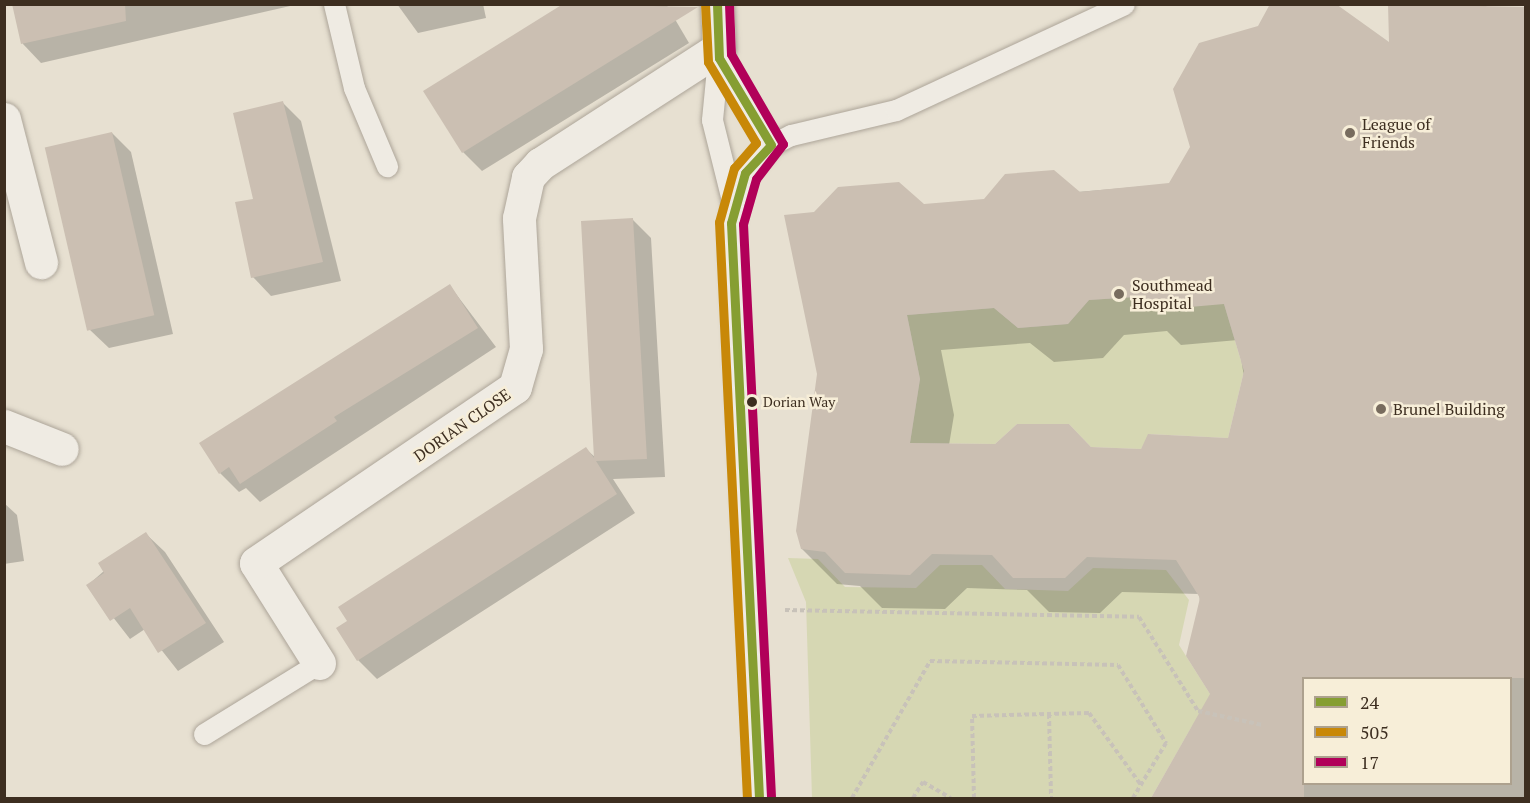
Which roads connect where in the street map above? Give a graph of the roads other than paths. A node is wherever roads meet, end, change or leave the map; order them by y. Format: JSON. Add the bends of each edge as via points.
{"nodes":[{"id":1,"x":334,"y":4,"type":"edge"},
{"id":2,"x":717,"y":4,"type":"edge"},
{"id":3,"x":1124,"y":4,"type":"edge"},
{"id":4,"x":719,"y":53,"type":"junction"},
{"id":5,"x":4,"y":119,"type":"edge"},
{"id":6,"x":771,"y":145,"type":"junction"},
{"id":7,"x":387,"y":166,"type":"dead end"},
{"id":8,"x":733,"y":204,"type":"junction"},
{"id":9,"x":41,"y":262,"type":"dead end"},
{"id":10,"x":4,"y":426,"type":"edge"},
{"id":11,"x":62,"y":449,"type":"dead end"},
{"id":12,"x":319,"y":663,"type":"joint"},
{"id":13,"x":204,"y":734,"type":"dead end"},
{"id":14,"x":759,"y":798,"type":"edge"}],
"edges":[{"from":1,"to":7,"type":"lane","via":[[354,88]]},
{"from":2,"to":4,"type":"street"},
{"from":3,"to":6,"type":"lane","via":[[896,111],[791,135]]},
{"from":4,"to":6,"type":"lane"},
{"from":4,"to":8,"type":"lane","via":[[712,120]]},
{"from":4,"to":12,"type":"street","name":"DORIAN CLOSE","via":[[528,177],[519,218],[526,349],[515,387],[256,563]]},
{"from":5,"to":9,"type":"street"},
{"from":6,"to":8,"type":"lane","via":[[745,173]]},
{"from":8,"to":14,"type":"lane","via":[[730,254]]},
{"from":10,"to":11,"type":"street"},
{"from":12,"to":13,"type":"lane"}]}
